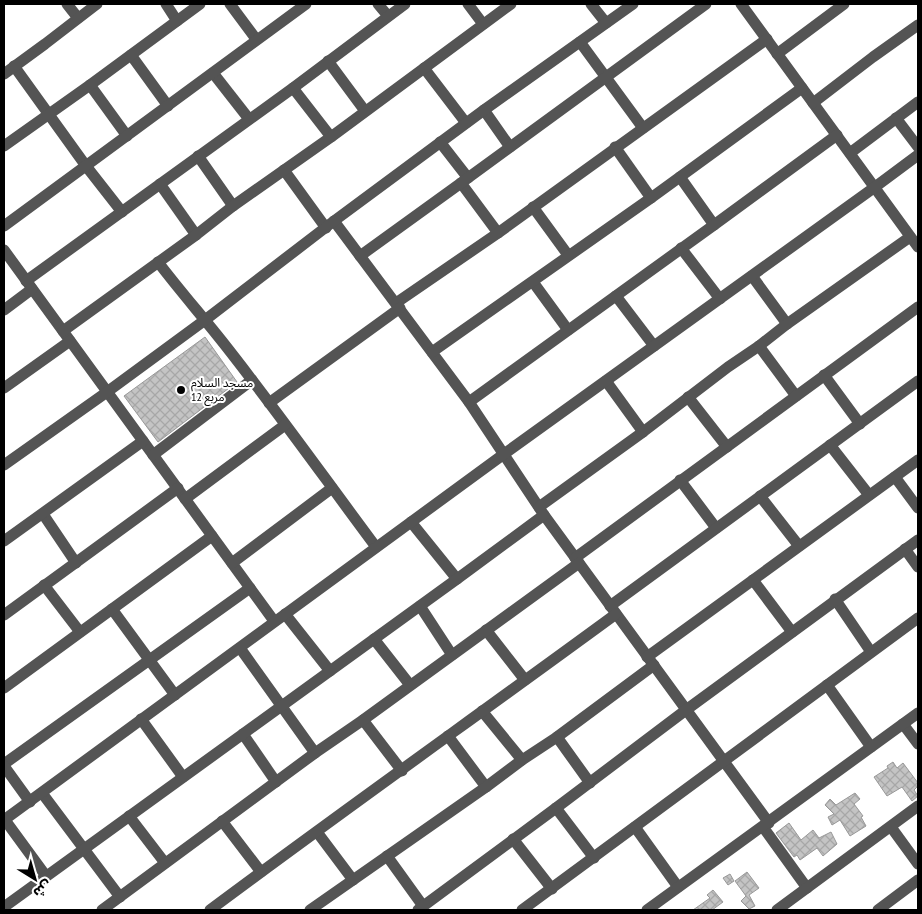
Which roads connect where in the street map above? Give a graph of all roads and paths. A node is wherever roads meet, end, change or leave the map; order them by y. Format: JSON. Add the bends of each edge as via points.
{"nodes":[{"id":1,"x":67,"y":4,"type":"edge"},
{"id":2,"x":97,"y":4,"type":"edge"},
{"id":3,"x":166,"y":4,"type":"edge"},
{"id":4,"x":200,"y":4,"type":"edge"},
{"id":5,"x":230,"y":4,"type":"edge"},
{"id":6,"x":306,"y":4,"type":"edge"},
{"id":7,"x":378,"y":4,"type":"edge"},
{"id":8,"x":405,"y":4,"type":"edge"},
{"id":9,"x":468,"y":4,"type":"edge"},
{"id":10,"x":510,"y":4,"type":"edge"},
{"id":11,"x":591,"y":4,"type":"edge"},
{"id":12,"x":633,"y":4,"type":"edge"},
{"id":13,"x":706,"y":4,"type":"edge"},
{"id":14,"x":742,"y":4,"type":"edge"},
{"id":15,"x":844,"y":4,"type":"edge"},
{"id":16,"x":388,"y":16,"type":"junction"},
{"id":17,"x":78,"y":18,"type":"junction"},
{"id":18,"x":177,"y":21,"type":"junction"},
{"id":19,"x":606,"y":23,"type":"junction"},
{"id":20,"x":483,"y":24,"type":"junction"},
{"id":21,"x":918,"y":25,"type":"edge"},
{"id":22,"x":256,"y":39,"type":"junction"},
{"id":23,"x":767,"y":39,"type":"junction"},
{"id":24,"x":580,"y":42,"type":"junction"},
{"id":25,"x":778,"y":54,"type":"junction"},
{"id":26,"x":130,"y":55,"type":"junction"},
{"id":27,"x":328,"y":61,"type":"junction"},
{"id":28,"x":14,"y":66,"type":"junction"},
{"id":29,"x":424,"y":68,"type":"junction"},
{"id":30,"x":214,"y":73,"type":"junction"},
{"id":31,"x":4,"y":74,"type":"edge"},
{"id":32,"x":606,"y":77,"type":"junction"},
{"id":33,"x":90,"y":85,"type":"junction"},
{"id":34,"x":293,"y":88,"type":"junction"},
{"id":35,"x":802,"y":88,"type":"junction"},
{"id":36,"x":918,"y":102,"type":"edge"},
{"id":37,"x":814,"y":103,"type":"junction"},
{"id":38,"x":168,"y":106,"type":"junction"},
{"id":39,"x":484,"y":110,"type":"junction"},
{"id":40,"x":365,"y":111,"type":"junction"},
{"id":41,"x":48,"y":114,"type":"junction"},
{"id":42,"x":896,"y":118,"type":"junction"},
{"id":43,"x":249,"y":119,"type":"junction"},
{"id":44,"x":466,"y":123,"type":"junction"},
{"id":45,"x":643,"y":128,"type":"junction"},
{"id":46,"x":836,"y":135,"type":"junction"},
{"id":47,"x":127,"y":136,"type":"junction"},
{"id":48,"x":330,"y":137,"type":"junction"},
{"id":49,"x":440,"y":142,"type":"junction"},
{"id":50,"x":4,"y":146,"type":"edge"},
{"id":51,"x":510,"y":147,"type":"junction"},
{"id":52,"x":918,"y":147,"type":"edge"},
{"id":53,"x":616,"y":148,"type":"junction"},
{"id":54,"x":850,"y":154,"type":"junction"},
{"id":55,"x":918,"y":155,"type":"edge"},
{"id":56,"x":198,"y":156,"type":"junction"},
{"id":57,"x":86,"y":166,"type":"junction"},
{"id":58,"x":284,"y":170,"type":"junction"},
{"id":59,"x":680,"y":177,"type":"junction"},
{"id":60,"x":465,"y":180,"type":"junction"},
{"id":61,"x":160,"y":184,"type":"junction"},
{"id":62,"x":875,"y":188,"type":"junction"},
{"id":63,"x":651,"y":198,"type":"junction"},
{"id":64,"x":233,"y":206,"type":"junction"},
{"id":65,"x":533,"y":207,"type":"junction"},
{"id":66,"x":122,"y":212,"type":"junction"},
{"id":67,"x":330,"y":225,"type":"junction"},
{"id":68,"x":714,"y":225,"type":"junction"},
{"id":69,"x":4,"y":226,"type":"edge"},
{"id":70,"x":498,"y":233,"type":"junction"},
{"id":71,"x":196,"y":235,"type":"junction"},
{"id":72,"x":910,"y":237,"type":"junction"},
{"id":73,"x":918,"y":247,"type":"edge"},
{"id":74,"x":681,"y":248,"type":"junction"},
{"id":75,"x":4,"y":250,"type":"edge"},
{"id":76,"x":568,"y":255,"type":"junction"},
{"id":77,"x":360,"y":256,"type":"junction"},
{"id":78,"x":158,"y":262,"type":"junction"},
{"id":79,"x":752,"y":276,"type":"junction"},
{"id":80,"x":533,"y":282,"type":"junction"},
{"id":81,"x":29,"y":285,"type":"junction"},
{"id":82,"x":616,"y":296,"type":"junction"},
{"id":83,"x":720,"y":299,"type":"junction"},
{"id":84,"x":398,"y":306,"type":"junction"},
{"id":85,"x":918,"y":307,"type":"edge"},
{"id":86,"x":4,"y":310,"type":"edge"},
{"id":87,"x":205,"y":320,"type":"junction"},
{"id":88,"x":788,"y":324,"type":"junction"},
{"id":89,"x":568,"y":330,"type":"junction"},
{"id":90,"x":66,"y":336,"type":"junction"},
{"id":91,"x":654,"y":346,"type":"junction"},
{"id":92,"x":759,"y":346,"type":"junction"},
{"id":93,"x":432,"y":352,"type":"junction"},
{"id":94,"x":824,"y":376,"type":"junction"},
{"id":95,"x":252,"y":380,"type":"junction"},
{"id":96,"x":606,"y":381,"type":"junction"},
{"id":97,"x":918,"y":382,"type":"edge"},
{"id":98,"x":4,"y":388,"type":"edge"},
{"id":99,"x":107,"y":392,"type":"junction"},
{"id":100,"x":796,"y":396,"type":"junction"},
{"id":101,"x":688,"y":397,"type":"junction"},
{"id":102,"x":469,"y":402,"type":"junction"},
{"id":103,"x":269,"y":403,"type":"junction"},
{"id":104,"x":860,"y":424,"type":"junction"},
{"id":105,"x":285,"y":425,"type":"junction"},
{"id":106,"x":643,"y":432,"type":"junction"},
{"id":107,"x":143,"y":441,"type":"junction"},
{"id":108,"x":830,"y":445,"type":"junction"},
{"id":109,"x":727,"y":447,"type":"junction"},
{"id":110,"x":504,"y":454,"type":"junction"},
{"id":111,"x":153,"y":455,"type":"junction"},
{"id":112,"x":918,"y":460,"type":"edge"},
{"id":113,"x":5,"y":462,"type":"edge"},
{"id":114,"x":895,"y":477,"type":"junction"},
{"id":115,"x":680,"y":480,"type":"junction"},
{"id":116,"x":178,"y":488,"type":"junction"},
{"id":117,"x":332,"y":488,"type":"junction"},
{"id":118,"x":760,"y":496,"type":"junction"},
{"id":119,"x":869,"y":496,"type":"junction"},
{"id":120,"x":186,"y":499,"type":"junction"},
{"id":121,"x":918,"y":508,"type":"edge"},
{"id":122,"x":541,"y":511,"type":"junction"},
{"id":123,"x":43,"y":514,"type":"junction"},
{"id":124,"x":411,"y":522,"type":"junction"},
{"id":125,"x":716,"y":528,"type":"junction"},
{"id":126,"x":212,"y":536,"type":"junction"},
{"id":127,"x":918,"y":540,"type":"edge"},
{"id":128,"x":4,"y":541,"type":"edge"},
{"id":129,"x":799,"y":546,"type":"junction"},
{"id":130,"x":376,"y":547,"type":"junction"},
{"id":131,"x":905,"y":549,"type":"junction"},
{"id":132,"x":577,"y":560,"type":"junction"},
{"id":133,"x":76,"y":563,"type":"junction"},
{"id":134,"x":232,"y":563,"type":"junction"},
{"id":135,"x":918,"y":568,"type":"edge"},
{"id":136,"x":457,"y":579,"type":"junction"},
{"id":137,"x":753,"y":580,"type":"junction"},
{"id":138,"x":44,"y":585,"type":"junction"},
{"id":139,"x":250,"y":588,"type":"junction"},
{"id":140,"x":836,"y":600,"type":"junction"},
{"id":141,"x":420,"y":606,"type":"junction"},
{"id":142,"x":112,"y":609,"type":"junction"},
{"id":143,"x":613,"y":610,"type":"junction"},
{"id":144,"x":285,"y":614,"type":"junction"},
{"id":145,"x":4,"y":615,"type":"edge"},
{"id":146,"x":918,"y":618,"type":"edge"},
{"id":147,"x":274,"y":621,"type":"junction"},
{"id":148,"x":486,"y":630,"type":"junction"},
{"id":149,"x":80,"y":632,"type":"junction"},
{"id":150,"x":792,"y":632,"type":"junction"},
{"id":151,"x":374,"y":639,"type":"junction"},
{"id":152,"x":240,"y":648,"type":"junction"},
{"id":153,"x":872,"y":652,"type":"junction"},
{"id":154,"x":452,"y":655,"type":"junction"},
{"id":155,"x":149,"y":660,"type":"junction"},
{"id":156,"x":650,"y":661,"type":"junction"},
{"id":157,"x":330,"y":671,"type":"junction"},
{"id":158,"x":525,"y":680,"type":"junction"},
{"id":159,"x":410,"y":685,"type":"junction"},
{"id":160,"x":827,"y":685,"type":"junction"},
{"id":161,"x":4,"y":688,"type":"edge"},
{"id":162,"x":175,"y":695,"type":"junction"},
{"id":163,"x":282,"y":707,"type":"junction"},
{"id":164,"x":482,"y":710,"type":"junction"},
{"id":165,"x":686,"y":710,"type":"junction"},
{"id":166,"x":918,"y":713,"type":"edge"},
{"id":167,"x":142,"y":719,"type":"junction"},
{"id":168,"x":362,"y":720,"type":"junction"},
{"id":169,"x":903,"y":724,"type":"junction"},
{"id":170,"x":243,"y":734,"type":"junction"},
{"id":171,"x":448,"y":736,"type":"junction"},
{"id":172,"x":557,"y":737,"type":"junction"},
{"id":173,"x":918,"y":744,"type":"edge"},
{"id":174,"x":871,"y":747,"type":"junction"},
{"id":175,"x":315,"y":753,"type":"junction"},
{"id":176,"x":522,"y":760,"type":"junction"},
{"id":177,"x":724,"y":762,"type":"junction"},
{"id":178,"x":4,"y":765,"type":"edge"},
{"id":179,"x":402,"y":771,"type":"junction"},
{"id":180,"x":184,"y":777,"type":"junction"},
{"id":181,"x":276,"y":782,"type":"junction"},
{"id":182,"x":590,"y":782,"type":"junction"},
{"id":183,"x":486,"y":787,"type":"junction"},
{"id":184,"x":42,"y":793,"type":"junction"},
{"id":185,"x":30,"y":802,"type":"junction"},
{"id":186,"x":918,"y":806,"type":"edge"},
{"id":187,"x":556,"y":808,"type":"junction"},
{"id":188,"x":128,"y":816,"type":"junction"},
{"id":189,"x":4,"y":820,"type":"edge"},
{"id":190,"x":222,"y":821,"type":"junction"},
{"id":191,"x":766,"y":825,"type":"junction"},
{"id":192,"x":891,"y":826,"type":"junction"},
{"id":193,"x":635,"y":827,"type":"junction"},
{"id":194,"x":317,"y":832,"type":"junction"},
{"id":195,"x":513,"y":839,"type":"junction"},
{"id":196,"x":84,"y":848,"type":"junction"},
{"id":197,"x":387,"y":856,"type":"junction"},
{"id":198,"x":594,"y":858,"type":"junction"},
{"id":199,"x":165,"y":863,"type":"junction"},
{"id":200,"x":918,"y":864,"type":"edge"},
{"id":201,"x":261,"y":872,"type":"junction"},
{"id":202,"x":46,"y":876,"type":"junction"},
{"id":203,"x":353,"y":880,"type":"junction"},
{"id":204,"x":918,"y":880,"type":"edge"},
{"id":205,"x":678,"y":887,"type":"junction"},
{"id":206,"x":552,"y":888,"type":"junction"},
{"id":207,"x":807,"y":888,"type":"junction"},
{"id":208,"x":120,"y":897,"type":"junction"},
{"id":209,"x":4,"y":907,"type":"edge"},
{"id":210,"x":420,"y":908,"type":"edge"},
{"id":211,"x":102,"y":910,"type":"edge"},
{"id":212,"x":210,"y":910,"type":"edge"},
{"id":213,"x":310,"y":910,"type":"edge"},
{"id":214,"x":522,"y":910,"type":"edge"},
{"id":215,"x":647,"y":910,"type":"edge"},
{"id":216,"x":777,"y":910,"type":"edge"},
{"id":217,"x":878,"y":910,"type":"edge"}],
"edges":[{"from":1,"to":17,"type":"street"},
{"from":2,"to":17,"type":"street"},
{"from":3,"to":18,"type":"street"},
{"from":4,"to":18,"type":"street"},
{"from":5,"to":22,"type":"street"},
{"from":6,"to":22,"type":"street"},
{"from":7,"to":16,"type":"street"},
{"from":8,"to":16,"type":"street"},
{"from":9,"to":20,"type":"street"},
{"from":10,"to":20,"type":"street"},
{"from":11,"to":19,"type":"street"},
{"from":12,"to":19,"type":"street"},
{"from":13,"to":32,"type":"street"},
{"from":14,"to":23,"type":"street"},
{"from":15,"to":25,"type":"street"},
{"from":16,"to":27,"type":"street"},
{"from":17,"to":28,"type":"street"},
{"from":18,"to":26,"type":"street"},
{"from":19,"to":24,"type":"street"},
{"from":20,"to":29,"type":"street"},
{"from":21,"to":37,"type":"street"},
{"from":22,"to":30,"type":"street"},
{"from":23,"to":25,"type":"street"},
{"from":23,"to":45,"type":"street"},
{"from":24,"to":32,"type":"street"},
{"from":24,"to":39,"type":"street"},
{"from":25,"to":35,"type":"street"},
{"from":26,"to":33,"type":"street"},
{"from":26,"to":38,"type":"street"},
{"from":27,"to":34,"type":"street"},
{"from":27,"to":40,"type":"street"},
{"from":28,"to":31,"type":"street"},
{"from":28,"to":41,"type":"street"},
{"from":29,"to":40,"type":"street"},
{"from":29,"to":44,"type":"street"},
{"from":30,"to":38,"type":"street"},
{"from":30,"to":43,"type":"street"},
{"from":32,"to":45,"type":"street"},
{"from":32,"to":51,"type":"street"},
{"from":33,"to":41,"type":"street"},
{"from":33,"to":47,"type":"street"},
{"from":34,"to":43,"type":"street"},
{"from":34,"to":48,"type":"street"},
{"from":35,"to":37,"type":"street"},
{"from":35,"to":59,"type":"street"},
{"from":36,"to":42,"type":"street"},
{"from":37,"to":46,"type":"street"},
{"from":38,"to":47,"type":"street"},
{"from":39,"to":44,"type":"street"},
{"from":39,"to":51,"type":"street"},
{"from":40,"to":48,"type":"street"},
{"from":41,"to":50,"type":"street"},
{"from":41,"to":57,"type":"street"},
{"from":42,"to":52,"type":"street"},
{"from":42,"to":54,"type":"street"},
{"from":43,"to":56,"type":"street"},
{"from":44,"to":49,"type":"street"},
{"from":45,"to":53,"type":"street"},
{"from":46,"to":54,"type":"street"},
{"from":46,"to":68,"type":"street"},
{"from":47,"to":57,"type":"street"},
{"from":48,"to":58,"type":"street"},
{"from":49,"to":60,"type":"street"},
{"from":49,"to":67,"type":"street"},
{"from":51,"to":60,"type":"street"},
{"from":53,"to":63,"type":"street"},
{"from":53,"to":65,"type":"street"},
{"from":54,"to":62,"type":"street"},
{"from":55,"to":62,"type":"street"},
{"from":56,"to":61,"type":"street"},
{"from":56,"to":64,"type":"street"},
{"from":57,"to":66,"type":"street"},
{"from":57,"to":69,"type":"street"},
{"from":58,"to":64,"type":"street"},
{"from":58,"to":67,"type":"street"},
{"from":59,"to":63,"type":"street"},
{"from":59,"to":68,"type":"street"},
{"from":60,"to":70,"type":"street"},
{"from":60,"to":77,"type":"street"},
{"from":61,"to":66,"type":"street"},
{"from":61,"to":71,"type":"street"},
{"from":62,"to":72,"type":"street"},
{"from":62,"to":79,"type":"street"},
{"from":63,"to":76,"type":"street"},
{"from":64,"to":71,"type":"street"},
{"from":65,"to":70,"type":"street"},
{"from":65,"to":76,"type":"street"},
{"from":66,"to":81,"type":"street"},
{"from":67,"to":77,"type":"street"},
{"from":67,"to":87,"type":"street"},
{"from":68,"to":74,"type":"street"},
{"from":70,"to":84,"type":"street"},
{"from":71,"to":78,"type":"street"},
{"from":72,"to":73,"type":"street"},
{"from":72,"to":88,"type":"street"},
{"from":74,"to":82,"type":"street"},
{"from":74,"to":83,"type":"street"},
{"from":75,"to":81,"type":"street"},
{"from":76,"to":80,"type":"street"},
{"from":77,"to":84,"type":"street"},
{"from":78,"to":87,"type":"street"},
{"from":78,"to":90,"type":"street"},
{"from":79,"to":83,"type":"street"},
{"from":79,"to":88,"type":"street"},
{"from":80,"to":89,"type":"street"},
{"from":80,"to":93,"type":"street"},
{"from":81,"to":86,"type":"street"},
{"from":81,"to":90,"type":"street"},
{"from":82,"to":89,"type":"street"},
{"from":82,"to":91,"type":"street"},
{"from":83,"to":91,"type":"street"},
{"from":84,"to":93,"type":"street"},
{"from":84,"to":103,"type":"street"},
{"from":85,"to":94,"type":"street"},
{"from":87,"to":95,"type":"street"},
{"from":87,"to":99,"type":"street"},
{"from":88,"to":92,"type":"street"},
{"from":89,"to":102,"type":"street"},
{"from":90,"to":98,"type":"street"},
{"from":90,"to":99,"type":"street"},
{"from":91,"to":96,"type":"street"},
{"from":92,"to":100,"type":"street"},
{"from":92,"to":101,"type":"street"},
{"from":93,"to":102,"type":"street"},
{"from":94,"to":100,"type":"street"},
{"from":94,"to":104,"type":"street"},
{"from":95,"to":103,"type":"street"},
{"from":95,"to":111,"type":"street"},
{"from":96,"to":106,"type":"street"},
{"from":96,"to":110,"type":"street"},
{"from":97,"to":104,"type":"street"},
{"from":99,"to":107,"type":"street"},
{"from":99,"to":113,"type":"street"},
{"from":100,"to":109,"type":"street"},
{"from":101,"to":106,"type":"street"},
{"from":101,"to":109,"type":"street"},
{"from":102,"to":110,"type":"street"},
{"from":103,"to":105,"type":"street"},
{"from":104,"to":108,"type":"street"},
{"from":105,"to":117,"type":"street"},
{"from":105,"to":120,"type":"street"},
{"from":106,"to":122,"type":"street"},
{"from":107,"to":111,"type":"street"},
{"from":107,"to":123,"type":"street"},
{"from":108,"to":118,"type":"street"},
{"from":108,"to":119,"type":"street"},
{"from":109,"to":115,"type":"street"},
{"from":110,"to":122,"type":"street"},
{"from":110,"to":124,"type":"street"},
{"from":111,"to":116,"type":"street"},
{"from":112,"to":114,"type":"street"},
{"from":114,"to":119,"type":"street"},
{"from":114,"to":121,"type":"street"},
{"from":115,"to":125,"type":"street"},
{"from":115,"to":132,"type":"street"},
{"from":116,"to":120,"type":"street"},
{"from":116,"to":133,"type":"street"},
{"from":117,"to":130,"type":"street"},
{"from":117,"to":134,"type":"street"},
{"from":118,"to":125,"type":"street"},
{"from":118,"to":129,"type":"street"},
{"from":119,"to":129,"type":"street"},
{"from":120,"to":126,"type":"street"},
{"from":122,"to":132,"type":"street"},
{"from":122,"to":136,"type":"street"},
{"from":123,"to":128,"type":"street"},
{"from":123,"to":133,"type":"street"},
{"from":124,"to":130,"type":"street"},
{"from":124,"to":136,"type":"street"},
{"from":125,"to":143,"type":"street"},
{"from":126,"to":134,"type":"street"},
{"from":126,"to":142,"type":"street"},
{"from":127,"to":131,"type":"street"},
{"from":129,"to":137,"type":"street"},
{"from":130,"to":144,"type":"street"},
{"from":131,"to":135,"type":"street"},
{"from":131,"to":140,"type":"street"},
{"from":132,"to":143,"type":"street"},
{"from":132,"to":148,"type":"street"},
{"from":133,"to":138,"type":"street"},
{"from":134,"to":139,"type":"street"},
{"from":136,"to":141,"type":"street"},
{"from":137,"to":150,"type":"street"},
{"from":137,"to":156,"type":"street"},
{"from":138,"to":145,"type":"street"},
{"from":138,"to":149,"type":"street"},
{"from":139,"to":147,"type":"street"},
{"from":139,"to":155,"type":"street"},
{"from":140,"to":150,"type":"street"},
{"from":140,"to":153,"type":"street"},
{"from":141,"to":151,"type":"street"},
{"from":141,"to":154,"type":"street"},
{"from":142,"to":149,"type":"street"},
{"from":142,"to":155,"type":"street"},
{"from":143,"to":156,"type":"street"},
{"from":143,"to":158,"type":"street"},
{"from":144,"to":147,"type":"street"},
{"from":144,"to":157,"type":"street"},
{"from":146,"to":153,"type":"street"},
{"from":147,"to":152,"type":"street"},
{"from":148,"to":154,"type":"street"},
{"from":148,"to":158,"type":"street"},
{"from":149,"to":161,"type":"street"},
{"from":150,"to":165,"type":"street"},
{"from":151,"to":157,"type":"street"},
{"from":151,"to":159,"type":"street"},
{"from":152,"to":162,"type":"street"},
{"from":152,"to":163,"type":"street"},
{"from":153,"to":160,"type":"street"},
{"from":154,"to":159,"type":"street"},
{"from":155,"to":162,"type":"street"},
{"from":155,"to":178,"type":"street"},
{"from":156,"to":165,"type":"street"},
{"from":156,"to":172,"type":"street"},
{"from":157,"to":163,"type":"street"},
{"from":158,"to":164,"type":"street"},
{"from":159,"to":168,"type":"street"},
{"from":160,"to":174,"type":"street"},
{"from":160,"to":177,"type":"street"},
{"from":162,"to":167,"type":"street"},
{"from":163,"to":170,"type":"street"},
{"from":163,"to":175,"type":"street"},
{"from":164,"to":171,"type":"street"},
{"from":164,"to":176,"type":"street"},
{"from":165,"to":177,"type":"street"},
{"from":165,"to":182,"type":"street"},
{"from":166,"to":169,"type":"street"},
{"from":167,"to":180,"type":"street"},
{"from":167,"to":184,"type":"street"},
{"from":168,"to":175,"type":"street"},
{"from":168,"to":179,"type":"street"},
{"from":169,"to":173,"type":"street"},
{"from":169,"to":174,"type":"street"},
{"from":170,"to":180,"type":"street"},
{"from":170,"to":181,"type":"street"},
{"from":171,"to":179,"type":"street"},
{"from":171,"to":183,"type":"street"},
{"from":172,"to":176,"type":"street"},
{"from":172,"to":182,"type":"street"},
{"from":174,"to":191,"type":"street"},
{"from":175,"to":181,"type":"street"},
{"from":176,"to":183,"type":"street"},
{"from":177,"to":191,"type":"street"},
{"from":177,"to":193,"type":"street"},
{"from":178,"to":185,"type":"street"},
{"from":179,"to":194,"type":"street"},
{"from":180,"to":188,"type":"street"},
{"from":181,"to":190,"type":"street"},
{"from":182,"to":187,"type":"street"},
{"from":183,"to":197,"type":"street"},
{"from":184,"to":185,"type":"street"},
{"from":184,"to":196,"type":"street"},
{"from":185,"to":189,"type":"street"},
{"from":186,"to":192,"type":"street"},
{"from":187,"to":195,"type":"street"},
{"from":187,"to":198,"type":"street"},
{"from":188,"to":196,"type":"street"},
{"from":188,"to":199,"type":"street"},
{"from":189,"to":202,"type":"street"},
{"from":190,"to":199,"type":"street"},
{"from":190,"to":201,"type":"street"},
{"from":191,"to":205,"type":"street"},
{"from":191,"to":207,"type":"street"},
{"from":192,"to":200,"type":"street"},
{"from":192,"to":207,"type":"street"},
{"from":193,"to":198,"type":"street"},
{"from":193,"to":205,"type":"street"},
{"from":194,"to":201,"type":"street"},
{"from":194,"to":203,"type":"street"},
{"from":195,"to":206,"type":"street"},
{"from":195,"to":210,"type":"street"},
{"from":196,"to":202,"type":"street"},
{"from":196,"to":208,"type":"street"},
{"from":197,"to":203,"type":"street"},
{"from":197,"to":210,"type":"street"},
{"from":198,"to":206,"type":"street"},
{"from":199,"to":208,"type":"street"},
{"from":201,"to":212,"type":"street"},
{"from":202,"to":209,"type":"street"},
{"from":203,"to":213,"type":"street"},
{"from":204,"to":217,"type":"street"},
{"from":205,"to":215,"type":"street"},
{"from":206,"to":214,"type":"street"},
{"from":207,"to":216,"type":"street"},
{"from":208,"to":211,"type":"street"}]}
